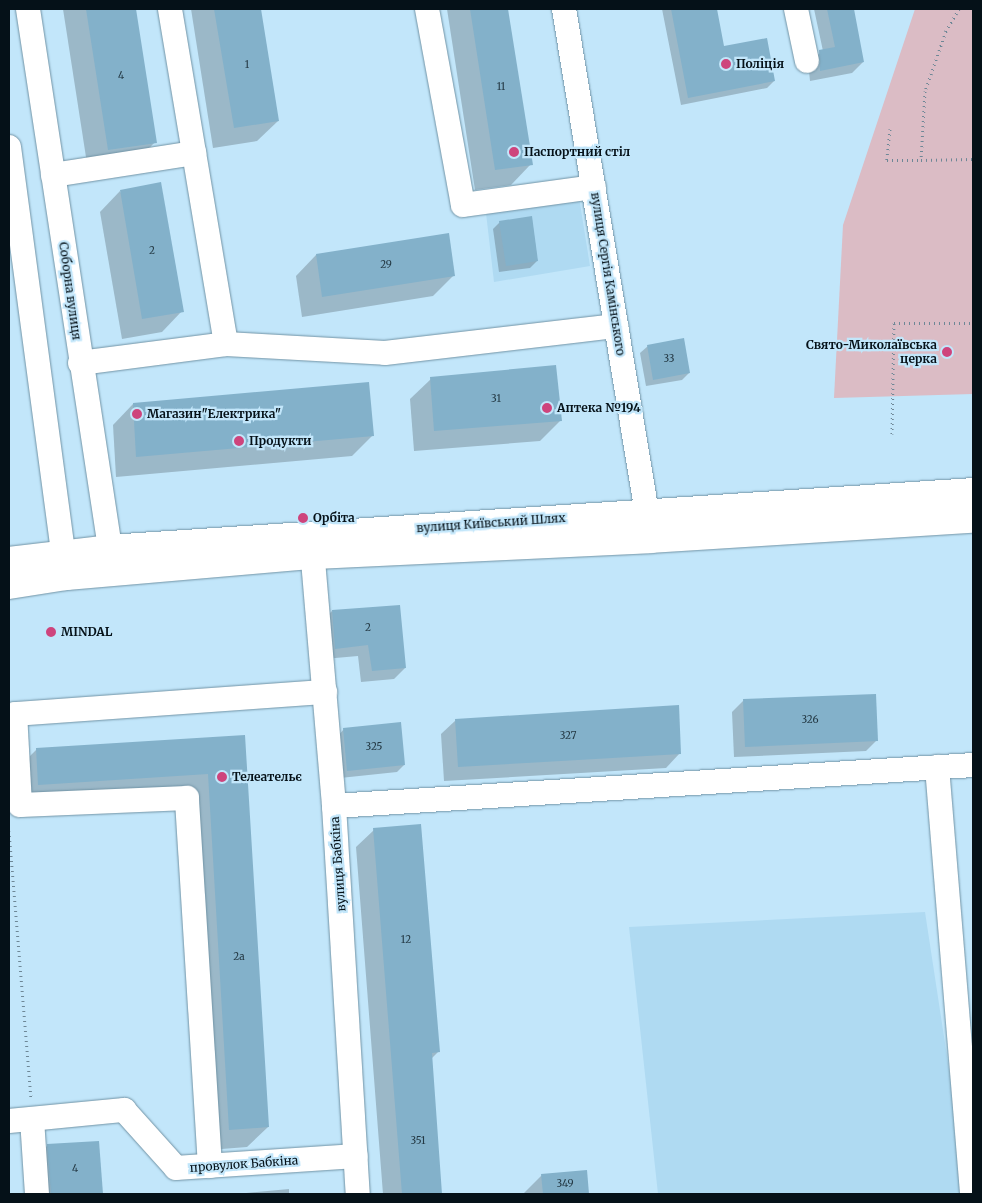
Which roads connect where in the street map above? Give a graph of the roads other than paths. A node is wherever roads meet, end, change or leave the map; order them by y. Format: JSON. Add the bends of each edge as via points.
{"nodes":[{"id":1,"x":28,"y":9,"type":"edge"},
{"id":2,"x":170,"y":9,"type":"edge"},
{"id":3,"x":427,"y":9,"type":"edge"},
{"id":4,"x":564,"y":9,"type":"edge"},
{"id":5,"x":796,"y":9,"type":"edge"},
{"id":6,"x":807,"y":61,"type":"dead end"},
{"id":7,"x":194,"y":153,"type":"junction"},
{"id":8,"x":9,"y":155,"type":"edge"},
{"id":9,"x":53,"y":175,"type":"junction"},
{"id":10,"x":594,"y":187,"type":"junction"},
{"id":11,"x":616,"y":326,"type":"junction"},
{"id":12,"x":226,"y":344,"type":"junction"},
{"id":13,"x":80,"y":363,"type":"junction"},
{"id":14,"x":973,"y":492,"type":"edge"},
{"id":15,"x":647,"y":512,"type":"junction"},
{"id":16,"x":973,"y":519,"type":"edge"},
{"id":17,"x":651,"y":539,"type":"junction"},
{"id":18,"x":312,"y":545,"type":"junction"},
{"id":19,"x":111,"y":561,"type":"junction"},
{"id":20,"x":9,"y":562,"type":"edge"},
{"id":21,"x":65,"y":564,"type":"junction"},
{"id":22,"x":9,"y":585,"type":"edge"},
{"id":23,"x":325,"y":692,"type":"junction"},
{"id":24,"x":12,"y":714,"type":"edge"},
{"id":25,"x":973,"y":765,"type":"edge"},
{"id":26,"x":937,"y":767,"type":"junction"},
{"id":27,"x":334,"y":806,"type":"junction"},
{"id":28,"x":32,"y":1119,"type":"junction"},
{"id":29,"x":9,"y":1121,"type":"edge"},
{"id":30,"x":356,"y":1156,"type":"junction"},
{"id":31,"x":210,"y":1166,"type":"junction"},
{"id":32,"x":37,"y":1194,"type":"edge"},
{"id":33,"x":358,"y":1194,"type":"edge"},
{"id":34,"x":972,"y":1194,"type":"edge"}],
"edges":[{"from":1,"to":9,"type":"street","name":"Соборна вулиця"},
{"from":2,"to":7,"type":"street"},
{"from":3,"to":10,"type":"street","via":[[463,205]]},
{"from":4,"to":10,"type":"street","name":"вулиця Сергія Камінського"},
{"from":5,"to":6,"type":"street"},
{"from":7,"to":9,"type":"street"},
{"from":7,"to":12,"type":"street"},
{"from":8,"to":21,"type":"street"},
{"from":9,"to":13,"type":"street","name":"Соборна вулиця"},
{"from":10,"to":11,"type":"street","name":"вулиця Сергія Камінського"},
{"from":11,"to":12,"type":"street","via":[[385,353]]},
{"from":11,"to":15,"type":"street","name":"вулиця Сергія Камінського"},
{"from":12,"to":13,"type":"street"},
{"from":13,"to":19,"type":"street","name":"Соборна вулиця"},
{"from":14,"to":15,"type":"highway","name":"вулиця Київський Шлях"},
{"from":15,"to":17,"type":"street","name":"вулиця Сергія Камінського"},
{"from":15,"to":18,"type":"highway","name":"вулиця Київський Шлях"},
{"from":16,"to":17,"type":"highway","name":"вулиця Київський Шлях"},
{"from":17,"to":18,"type":"highway","name":"вулиця Київський Шлях"},
{"from":18,"to":19,"type":"highway","name":"вулиця Київський Шлях"},
{"from":18,"to":23,"type":"street","name":"вулиця Бабкіна"},
{"from":19,"to":21,"type":"highway","name":"вулиця Київський Шлях"},
{"from":20,"to":21,"type":"highway","name":"вулиця Київський Шлях"},
{"from":21,"to":22,"type":"highway","name":"вулиця Київський Шлях"},
{"from":23,"to":24,"type":"street"},
{"from":23,"to":27,"type":"street","name":"вулиця Бабкіна"},
{"from":24,"to":31,"type":"street","via":[[20,805],[187,798]]},
{"from":25,"to":26,"type":"street"},
{"from":26,"to":27,"type":"street"},
{"from":26,"to":34,"type":"street"},
{"from":27,"to":30,"type":"street","name":"вулиця Бабкіна"},
{"from":28,"to":29,"type":"street","name":"провулок Бабкіна"},
{"from":28,"to":31,"type":"street","name":"провулок Бабкіна","via":[[124,1110],[176,1168]]},
{"from":28,"to":32,"type":"street"},
{"from":30,"to":31,"type":"street","name":"провулок Бабкіна"},
{"from":30,"to":33,"type":"street","name":"вулиця Бабкіна"}]}
